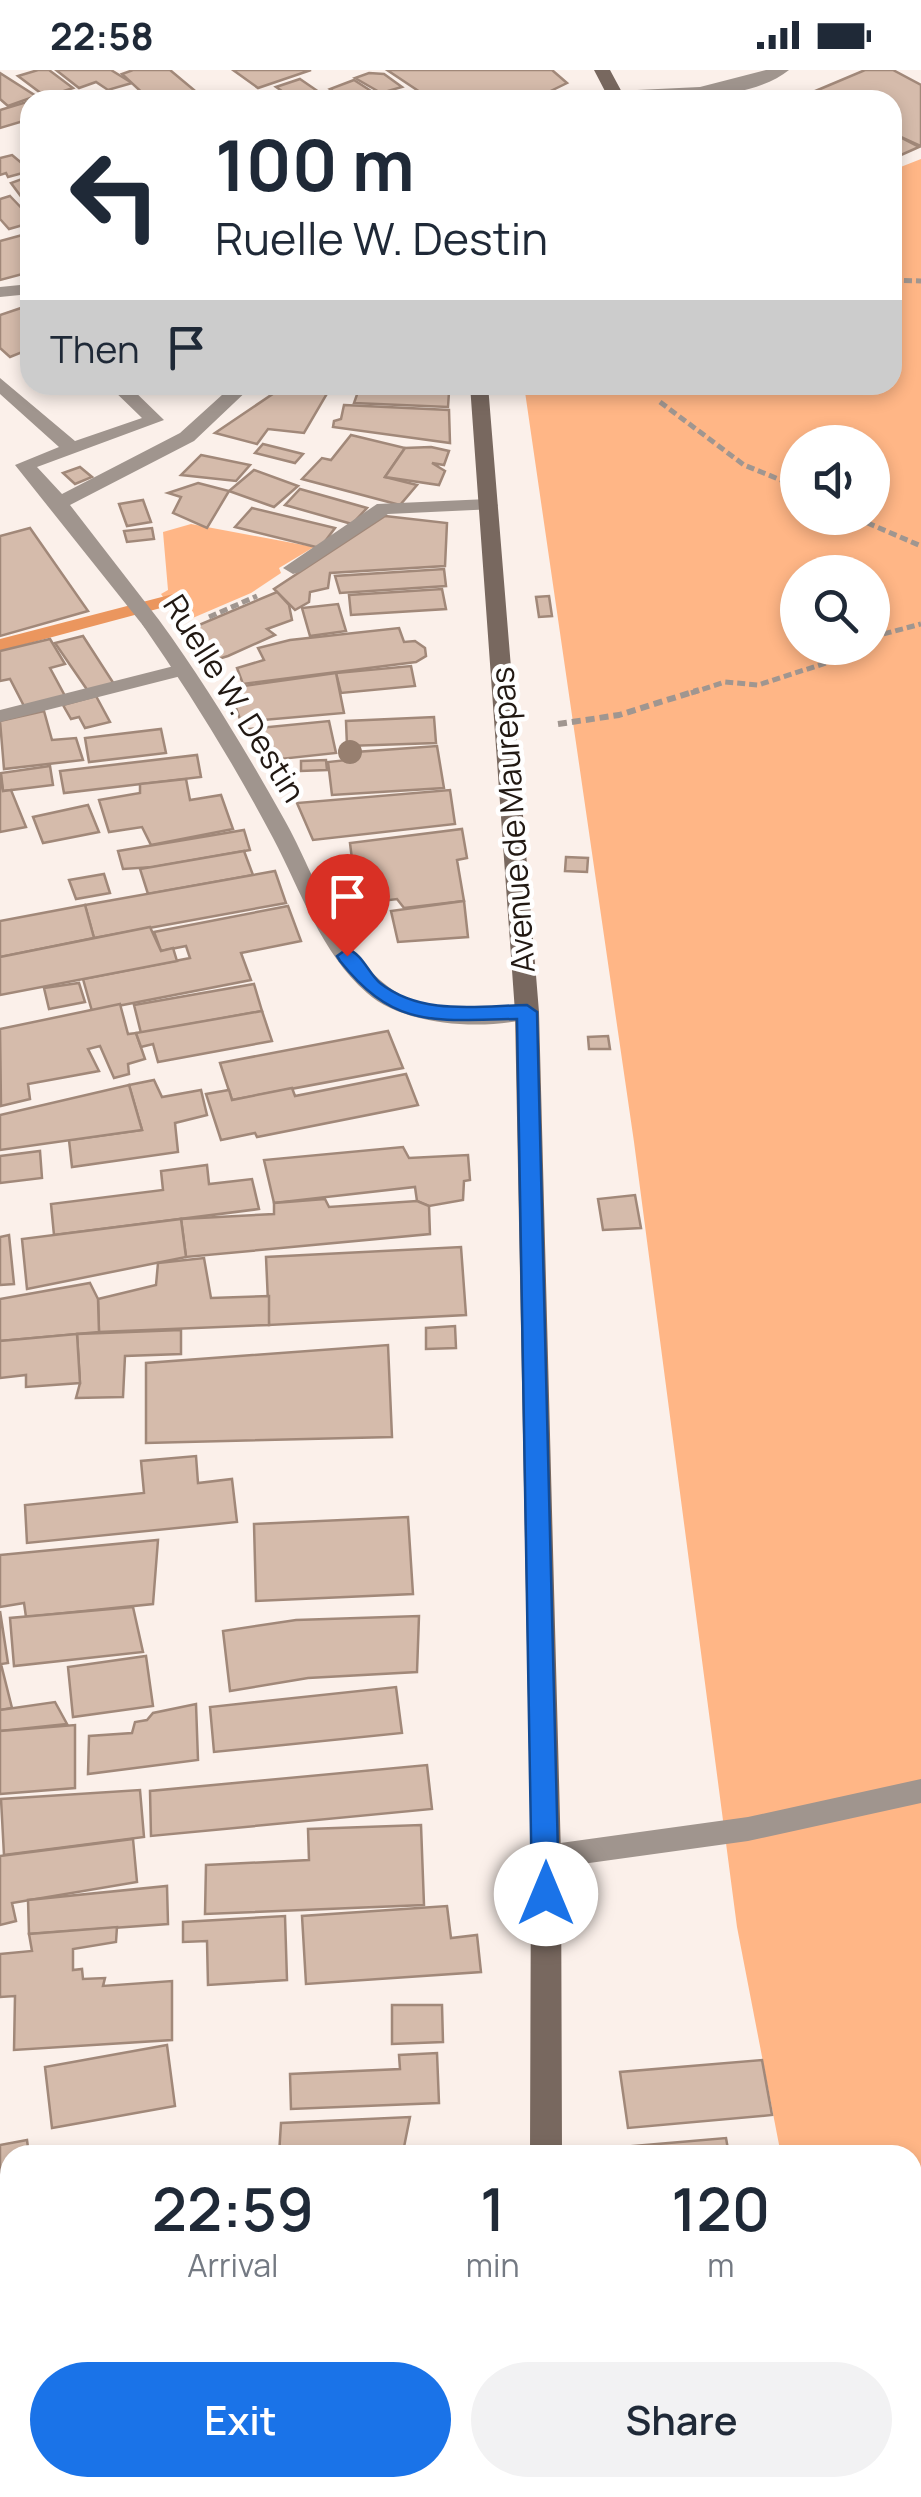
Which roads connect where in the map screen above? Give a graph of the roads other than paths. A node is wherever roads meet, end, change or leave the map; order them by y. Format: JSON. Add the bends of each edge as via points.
{"nodes":[{"id":1,"x":781,"y":70,"type":"edge"},
{"id":2,"x":724,"y":90,"type":"edge"},
{"id":3,"x":0,"y":384,"type":"edge"},
{"id":4,"x":128,"y":395,"type":"edge"},
{"id":5,"x":233,"y":395,"type":"edge"},
{"id":6,"x":480,"y":395,"type":"edge"},
{"id":7,"x":72,"y":449,"type":"junction"},
{"id":8,"x":0,"y":461,"type":"edge"},
{"id":9,"x":25,"y":465,"type":"junction"},
{"id":10,"x":59,"y":503,"type":"junction"},
{"id":11,"x":488,"y":505,"type":"junction"},
{"id":12,"x":293,"y":568,"type":"road end"},
{"id":13,"x":182,"y":670,"type":"junction"},
{"id":14,"x":0,"y":716,"type":"edge"},
{"id":15,"x":527,"y":1012,"type":"junction"},
{"id":16,"x":921,"y":1791,"type":"edge"},
{"id":17,"x":546,"y":1857,"type":"junction"},
{"id":18,"x":546,"y":2145,"type":"edge"}],
"edges":[{"from":1,"to":2,"type":"street"},
{"from":3,"to":7,"type":"street"},
{"from":4,"to":7,"type":"street","via":[[155,420]]},
{"from":5,"to":10,"type":"street","via":[[186,437]]},
{"from":6,"to":11,"type":"street","name":"Avenue de Maurepas"},
{"from":7,"to":9,"type":"street"},
{"from":8,"to":9,"type":"street"},
{"from":9,"to":10,"type":"street","name":"Ruelle W. Destin"},
{"from":10,"to":13,"type":"street","name":"Ruelle W. Destin"},
{"from":11,"to":12,"type":"street","via":[[384,508]]},
{"from":11,"to":15,"type":"street","name":"Avenue de Maurepas"},
{"from":13,"to":14,"type":"street"},
{"from":13,"to":15,"type":"street","name":"Ruelle W. Destin","via":[[275,820],[347,956],[371,986],[430,1014]]},
{"from":15,"to":17,"type":"street","name":"Avenue de Maurepas"},
{"from":16,"to":17,"type":"street","via":[[748,1829]]},
{"from":17,"to":18,"type":"street","name":"Avenue de Maurepas"}]}
